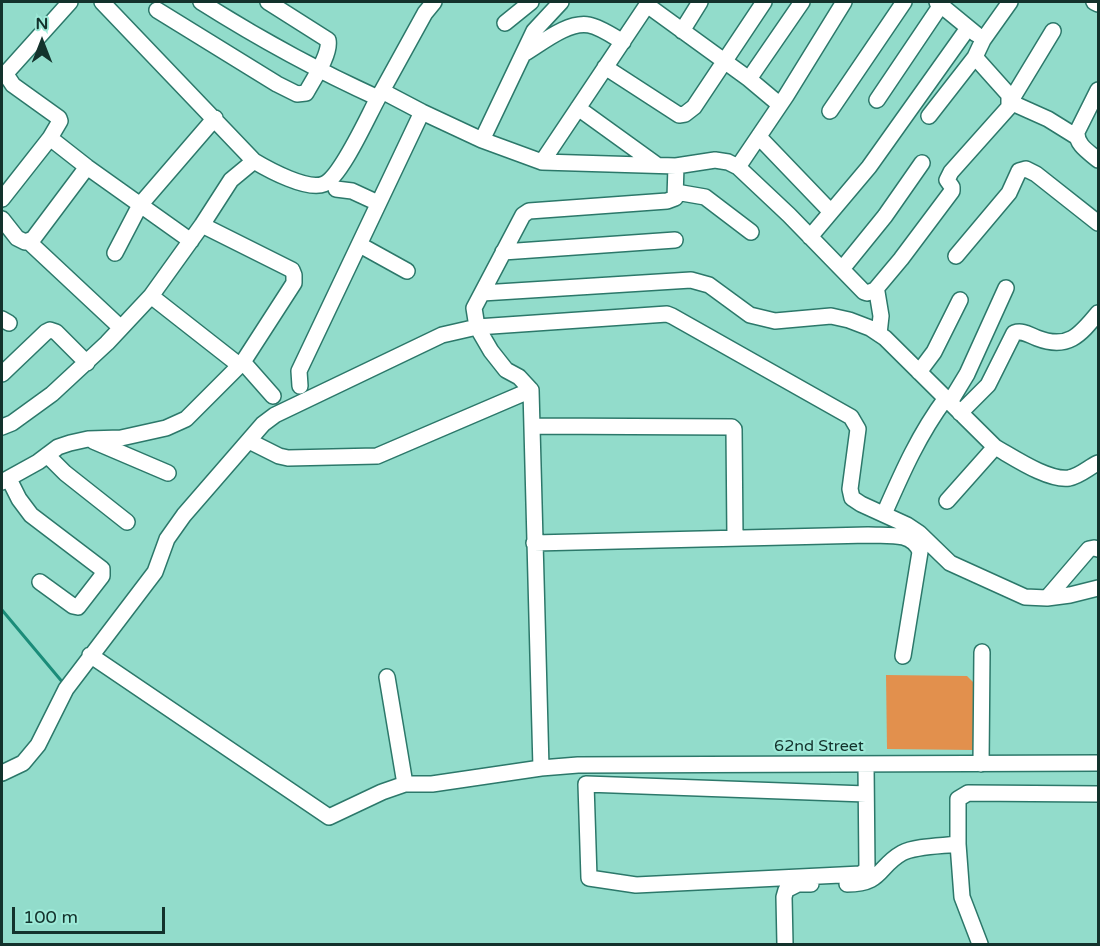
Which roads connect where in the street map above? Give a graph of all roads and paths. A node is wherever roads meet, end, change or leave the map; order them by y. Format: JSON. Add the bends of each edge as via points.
{"nodes":[{"id":1,"x":70,"y":2,"type":"edge"},
{"id":2,"x":102,"y":2,"type":"edge"},
{"id":3,"x":201,"y":2,"type":"edge"},
{"id":4,"x":268,"y":2,"type":"edge"},
{"id":5,"x":434,"y":2,"type":"edge"},
{"id":6,"x":531,"y":2,"type":"edge"},
{"id":7,"x":561,"y":2,"type":"edge"},
{"id":8,"x":700,"y":2,"type":"edge"},
{"id":9,"x":764,"y":2,"type":"edge"},
{"id":10,"x":802,"y":2,"type":"edge"},
{"id":11,"x":843,"y":2,"type":"edge"},
{"id":12,"x":904,"y":2,"type":"edge"},
{"id":13,"x":1010,"y":2,"type":"edge"},
{"id":14,"x":1094,"y":2,"type":"edge"},
{"id":15,"x":940,"y":3,"type":"edge"},
{"id":16,"x":644,"y":4,"type":"edge"},
{"id":17,"x":1098,"y":4,"type":"edge"},
{"id":18,"x":157,"y":10,"type":"dead end"},
{"id":19,"x":505,"y":23,"type":"dead end"},
{"id":20,"x":968,"y":28,"type":"junction"},
{"id":21,"x":682,"y":31,"type":"junction"},
{"id":22,"x":1053,"y":31,"type":"dead end"},
{"id":23,"x":984,"y":40,"type":"junction"},
{"id":24,"x":623,"y":42,"type":"junction"},
{"id":25,"x":525,"y":53,"type":"junction"},
{"id":26,"x":975,"y":57,"type":"junction"},
{"id":27,"x":724,"y":62,"type":"junction"},
{"id":28,"x":605,"y":67,"type":"junction"},
{"id":29,"x":319,"y":71,"type":"junction"},
{"id":30,"x":749,"y":80,"type":"junction"},
{"id":31,"x":1098,"y":90,"type":"edge"},
{"id":32,"x":380,"y":94,"type":"junction"},
{"id":33,"x":877,"y":100,"type":"dead end"},
{"id":34,"x":1010,"y":102,"type":"junction"},
{"id":35,"x":780,"y":105,"type":"junction"},
{"id":36,"x":578,"y":108,"type":"junction"},
{"id":37,"x":830,"y":111,"type":"dead end"},
{"id":38,"x":422,"y":112,"type":"junction"},
{"id":39,"x":929,"y":116,"type":"dead end"},
{"id":40,"x":215,"y":118,"type":"junction"},
{"id":41,"x":759,"y":137,"type":"junction"},
{"id":42,"x":1077,"y":137,"type":"junction"},
{"id":43,"x":50,"y":138,"type":"junction"},
{"id":44,"x":482,"y":140,"type":"junction"},
{"id":45,"x":1098,"y":160,"type":"edge"},
{"id":46,"x":254,"y":162,"type":"junction"},
{"id":47,"x":542,"y":162,"type":"junction"},
{"id":48,"x":922,"y":163,"type":"dead end"},
{"id":49,"x":657,"y":165,"type":"junction"},
{"id":50,"x":676,"y":166,"type":"junction"},
{"id":51,"x":87,"y":167,"type":"junction"},
{"id":52,"x":738,"y":167,"type":"junction"},
{"id":53,"x":336,"y":189,"type":"dead end"},
{"id":54,"x":676,"y":192,"type":"junction"},
{"id":55,"x":2,"y":196,"type":"edge"},
{"id":56,"x":378,"y":203,"type":"junction"},
{"id":57,"x":140,"y":205,"type":"junction"},
{"id":58,"x":831,"y":212,"type":"junction"},
{"id":59,"x":2,"y":219,"type":"edge"},
{"id":60,"x":1098,"y":223,"type":"edge"},
{"id":61,"x":202,"y":225,"type":"junction"},
{"id":62,"x":751,"y":232,"type":"dead end"},
{"id":63,"x":810,"y":237,"type":"junction"},
{"id":64,"x":675,"y":240,"type":"dead end"},
{"id":65,"x":191,"y":241,"type":"junction"},
{"id":66,"x":29,"y":242,"type":"junction"},
{"id":67,"x":360,"y":245,"type":"junction"},
{"id":68,"x":503,"y":252,"type":"junction"},
{"id":69,"x":115,"y":253,"type":"dead end"},
{"id":70,"x":957,"y":256,"type":"dead end"},
{"id":71,"x":842,"y":269,"type":"junction"},
{"id":72,"x":407,"y":271,"type":"dead end"},
{"id":73,"x":1006,"y":288,"type":"dead end"},
{"id":74,"x":875,"y":290,"type":"junction"},
{"id":75,"x":482,"y":293,"type":"junction"},
{"id":76,"x":151,"y":296,"type":"junction"},
{"id":77,"x":960,"y":300,"type":"dead end"},
{"id":78,"x":1098,"y":313,"type":"edge"},
{"id":79,"x":477,"y":327,"type":"junction"},
{"id":80,"x":121,"y":328,"type":"junction"},
{"id":81,"x":879,"y":334,"type":"junction"},
{"id":82,"x":87,"y":363,"type":"junction"},
{"id":83,"x":241,"y":364,"type":"junction"},
{"id":84,"x":920,"y":372,"type":"junction"},
{"id":85,"x":2,"y":374,"type":"edge"},
{"id":86,"x":300,"y":386,"type":"dead end"},
{"id":87,"x":531,"y":390,"type":"junction"},
{"id":88,"x":273,"y":396,"type":"dead end"},
{"id":89,"x":952,"y":404,"type":"junction"},
{"id":90,"x":532,"y":426,"type":"junction"},
{"id":91,"x":2,"y":427,"type":"edge"},
{"id":92,"x":88,"y":439,"type":"junction"},
{"id":93,"x":249,"y":441,"type":"junction"},
{"id":94,"x":995,"y":447,"type":"junction"},
{"id":95,"x":47,"y":455,"type":"junction"},
{"id":96,"x":1098,"y":463,"type":"edge"},
{"id":97,"x":168,"y":473,"type":"dead end"},
{"id":98,"x":5,"y":481,"type":"edge"},
{"id":99,"x":947,"y":501,"type":"dead end"},
{"id":100,"x":884,"y":514,"type":"junction"},
{"id":101,"x":127,"y":522,"type":"dead end"},
{"id":102,"x":735,"y":538,"type":"junction"},
{"id":103,"x":534,"y":543,"type":"junction"},
{"id":104,"x":1098,"y":549,"type":"edge"},
{"id":105,"x":40,"y":582,"type":"dead end"},
{"id":106,"x":1098,"y":588,"type":"edge"},
{"id":107,"x":1047,"y":598,"type":"junction"},
{"id":108,"x":982,"y":652,"type":"dead end"},
{"id":109,"x":90,"y":655,"type":"junction"},
{"id":110,"x":903,"y":656,"type":"dead end"},
{"id":111,"x":387,"y":677,"type":"dead end"},
{"id":112,"x":1098,"y":763,"type":"edge"},
{"id":113,"x":981,"y":764,"type":"junction"},
{"id":114,"x":866,"y":765,"type":"junction"},
{"id":115,"x":541,"y":768,"type":"junction"},
{"id":116,"x":2,"y":773,"type":"edge"},
{"id":117,"x":405,"y":784,"type":"junction"},
{"id":118,"x":867,"y":794,"type":"junction"},
{"id":119,"x":1098,"y":794,"type":"edge"},
{"id":120,"x":958,"y":844,"type":"junction"},
{"id":121,"x":785,"y":945,"type":"edge"},
{"id":122,"x":980,"y":945,"type":"edge"}],
"edges":[{"from":1,"to":43,"type":"street","via":[[7,76],[13,85],[59,118],[60,124]]},
{"from":2,"to":40,"type":"street"},
{"from":3,"to":29,"type":"street"},
{"from":4,"to":29,"type":"street","via":[[328,39],[329,47]]},
{"from":5,"to":32,"type":"street"},
{"from":6,"to":19,"type":"street"},
{"from":7,"to":25,"type":"street","via":[[534,31]]},
{"from":8,"to":21,"type":"street"},
{"from":9,"to":27,"type":"street"},
{"from":10,"to":30,"type":"street"},
{"from":11,"to":35,"type":"street"},
{"from":12,"to":37,"type":"street"},
{"from":13,"to":23,"type":"street"},
{"from":14,"to":17,"type":"street"},
{"from":15,"to":20,"type":"street"},
{"from":15,"to":33,"type":"street"},
{"from":16,"to":21,"type":"street"},
{"from":16,"to":24,"type":"street"},
{"from":18,"to":29,"type":"street","via":[[297,94],[306,93]]},
{"from":20,"to":23,"type":"street"},
{"from":20,"to":58,"type":"street","via":[[869,167]]},
{"from":21,"to":27,"type":"street"},
{"from":22,"to":34,"type":"street"},
{"from":23,"to":26,"type":"street"},
{"from":24,"to":25,"type":"street","via":[[590,25],[578,25]]},
{"from":24,"to":28,"type":"street"},
{"from":25,"to":44,"type":"street"},
{"from":26,"to":34,"type":"street","via":[[1009,95]]},
{"from":26,"to":39,"type":"street"},
{"from":27,"to":28,"type":"street","via":[[694,107],[679,115]]},
{"from":27,"to":30,"type":"street"},
{"from":28,"to":36,"type":"street"},
{"from":29,"to":32,"type":"street"},
{"from":30,"to":35,"type":"street"},
{"from":31,"to":42,"type":"street"},
{"from":32,"to":38,"type":"street"},
{"from":32,"to":46,"type":"street","via":[[337,175],[323,185],[307,185]]},
{"from":34,"to":42,"type":"street"},
{"from":34,"to":74,"type":"street","via":[[951,172],[947,180],[952,191]]},
{"from":35,"to":41,"type":"street"},
{"from":36,"to":47,"type":"street"},
{"from":36,"to":49,"type":"street"},
{"from":38,"to":44,"type":"street"},
{"from":38,"to":56,"type":"street"},
{"from":40,"to":46,"type":"street"},
{"from":40,"to":57,"type":"street"},
{"from":41,"to":52,"type":"street"},
{"from":41,"to":58,"type":"street"},
{"from":42,"to":45,"type":"street"},
{"from":43,"to":51,"type":"street"},
{"from":43,"to":55,"type":"street"},
{"from":44,"to":47,"type":"street"},
{"from":46,"to":61,"type":"street","via":[[231,180]]},
{"from":47,"to":49,"type":"street"},
{"from":48,"to":71,"type":"street"},
{"from":49,"to":50,"type":"street"},
{"from":50,"to":52,"type":"street","via":[[715,160]]},
{"from":50,"to":54,"type":"street"},
{"from":51,"to":57,"type":"street"},
{"from":51,"to":66,"type":"street"},
{"from":52,"to":63,"type":"street"},
{"from":53,"to":56,"type":"street","via":[[352,191]]},
{"from":54,"to":62,"type":"street","via":[[705,197]]},
{"from":54,"to":68,"type":"street","via":[[675,198],[667,201],[529,211]]},
{"from":56,"to":67,"type":"street"},
{"from":57,"to":65,"type":"street"},
{"from":57,"to":69,"type":"street"},
{"from":58,"to":63,"type":"street"},
{"from":59,"to":66,"type":"street","via":[[17,238]]},
{"from":60,"to":70,"type":"street","via":[[1036,174],[1023,169],[1009,193]]},
{"from":61,"to":65,"type":"street"},
{"from":61,"to":83,"type":"street","via":[[292,270],[294,275],[294,283]]},
{"from":63,"to":71,"type":"street"},
{"from":64,"to":68,"type":"street"},
{"from":65,"to":76,"type":"street"},
{"from":66,"to":80,"type":"street"},
{"from":67,"to":72,"type":"street"},
{"from":67,"to":86,"type":"street","via":[[299,371]]},
{"from":68,"to":75,"type":"street"},
{"from":71,"to":74,"type":"street","via":[[864,292]]},
{"from":73,"to":89,"type":"street"},
{"from":74,"to":81,"type":"street","via":[[881,316]]},
{"from":75,"to":79,"type":"street","via":[[473,309]]},
{"from":75,"to":81,"type":"street","via":[[691,280],[709,285],[750,315],[775,321],[831,316]]},
{"from":76,"to":80,"type":"street"},
{"from":76,"to":83,"type":"street"},
{"from":77,"to":84,"type":"street"},
{"from":78,"to":89,"type":"street","via":[[1080,335],[1069,341],[1014,333],[988,385]]},
{"from":79,"to":87,"type":"street","via":[[506,370]]},
{"from":79,"to":93,"type":"street","via":[[442,335],[291,407],[263,424]]},
{"from":79,"to":100,"type":"street","via":[[667,315],[677,318],[851,417],[858,429],[852,498]]},
{"from":80,"to":82,"type":"street"},
{"from":81,"to":84,"type":"street"},
{"from":82,"to":85,"type":"street","via":[[57,332],[50,330]]},
{"from":82,"to":91,"type":"street","via":[[31,411]]},
{"from":83,"to":88,"type":"street"},
{"from":83,"to":92,"type":"street","via":[[186,419],[166,428],[121,438]]},
{"from":84,"to":89,"type":"street"},
{"from":87,"to":90,"type":"street"},
{"from":87,"to":93,"type":"street","via":[[377,456],[288,458]]},
{"from":89,"to":94,"type":"street"},
{"from":89,"to":100,"type":"street","via":[[928,422]]},
{"from":90,"to":102,"type":"street","via":[[732,427]]},
{"from":90,"to":103,"type":"street"},
{"from":92,"to":95,"type":"street","via":[[70,442]]},
{"from":92,"to":97,"type":"street"},
{"from":93,"to":109,"type":"street","via":[[183,515],[167,539],[155,572]]},
{"from":94,"to":96,"type":"street","via":[[1044,473],[1068,478]]},
{"from":94,"to":99,"type":"street"},
{"from":95,"to":98,"type":"street"},
{"from":95,"to":101,"type":"street"},
{"from":98,"to":105,"type":"street","via":[[31,515],[103,572],[78,606]]},
{"from":100,"to":107,"type":"street","via":[[919,533],[959,568],[1025,597]]},
{"from":102,"to":103,"type":"street"},
{"from":102,"to":110,"type":"street","via":[[868,535],[906,537],[918,544],[920,552]]},
{"from":103,"to":115,"type":"street"},
{"from":104,"to":107,"type":"street","via":[[1089,549]]},
{"from":106,"to":107,"type":"street"},
{"from":108,"to":113,"type":"street"},
{"from":109,"to":116,"type":"street","via":[[63,693],[33,753]]},
{"from":109,"to":117,"type":"street","name":"62nd Street","via":[[329,817]]},
{"from":111,"to":117,"type":"street"},
{"from":112,"to":113,"type":"street","name":"62nd Street"},
{"from":113,"to":114,"type":"street","name":"62nd Street"},
{"from":114,"to":115,"type":"street","name":"62nd Street"},
{"from":114,"to":118,"type":"street"},
{"from":115,"to":117,"type":"street","name":"62nd Street","via":[[432,784]]},
{"from":118,"to":118,"type":"street","via":[[867,869],[861,874],[636,885],[589,878],[586,784]]},
{"from":119,"to":120,"type":"street","via":[[960,796]]},
{"from":120,"to":121,"type":"street","via":[[903,852],[867,882],[798,884],[786,890]]},
{"from":120,"to":122,"type":"street","via":[[962,897]]}]}
